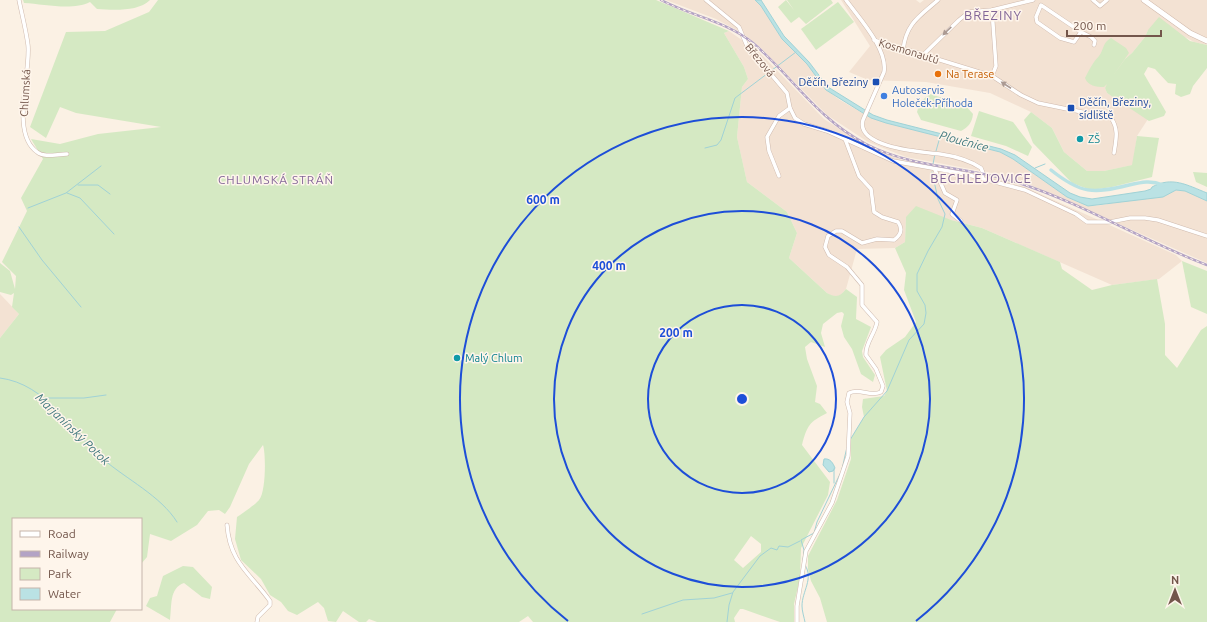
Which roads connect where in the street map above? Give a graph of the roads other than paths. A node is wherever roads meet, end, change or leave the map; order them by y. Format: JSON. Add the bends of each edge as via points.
{"nodes":[{"id":1,"x":19,"y":0,"type":"edge"},
{"id":2,"x":706,"y":0,"type":"edge"},
{"id":3,"x":846,"y":0,"type":"edge"},
{"id":4,"x":938,"y":0,"type":"edge"},
{"id":5,"x":1033,"y":0,"type":"edge"},
{"id":6,"x":1043,"y":0,"type":"edge"},
{"id":7,"x":1092,"y":0,"type":"edge"},
{"id":8,"x":1107,"y":0,"type":"edge"},
{"id":9,"x":1144,"y":0,"type":"edge"},
{"id":10,"x":1041,"y":6,"type":"junction"},
{"id":11,"x":992,"y":10,"type":"junction"},
{"id":12,"x":1081,"y":32,"type":"junction"},
{"id":13,"x":874,"y":40,"type":"junction"},
{"id":14,"x":1207,"y":41,"type":"edge"},
{"id":15,"x":886,"y":44,"type":"junction"},
{"id":16,"x":1094,"y":45,"type":"dead end"},
{"id":17,"x":880,"y":50,"type":"junction"},
{"id":18,"x":904,"y":50,"type":"junction"},
{"id":19,"x":923,"y":55,"type":"junction"},
{"id":20,"x":992,"y":76,"type":"junction"},
{"id":21,"x":790,"y":108,"type":"junction"},
{"id":22,"x":845,"y":139,"type":"junction"},
{"id":23,"x":1114,"y":153,"type":"dead end"},
{"id":24,"x":67,"y":154,"type":"dead end"},
{"id":25,"x":935,"y":170,"type":"junction"},
{"id":26,"x":779,"y":176,"type":"dead end"},
{"id":27,"x":982,"y":178,"type":"junction"},
{"id":28,"x":961,"y":221,"type":"dead end"},
{"id":29,"x":1207,"y":236,"type":"edge"},
{"id":30,"x":227,"y":525,"type":"dead end"},
{"id":31,"x":257,"y":622,"type":"edge"},
{"id":32,"x":797,"y":622,"type":"edge"}],
"edges":[{"from":1,"to":24,"type":"street","name":"Chlumská","via":[[28,46],[23,119],[26,140],[41,155]]},
{"from":2,"to":21,"type":"street","name":"Březová","via":[[739,27],[747,46],[787,93]]},
{"from":3,"to":13,"type":"street","name":"Kosmonautů"},
{"from":4,"to":18,"type":"street","via":[[912,22],[904,40]]},
{"from":5,"to":11,"type":"street"},
{"from":6,"to":10,"type":"street"},
{"from":7,"to":8,"type":"street","via":[[1100,6]]},
{"from":9,"to":14,"type":"main road","via":[[1190,33]]},
{"from":10,"to":12,"type":"street"},
{"from":10,"to":12,"type":"street","via":[[1036,17],[1037,22],[1060,38],[1074,42]]},
{"from":11,"to":19,"type":"street","one_way":true,"via":[[969,12]]},
{"from":11,"to":20,"type":"street","via":[[996,66]]},
{"from":12,"to":16,"type":"street","via":[[1091,37]]},
{"from":13,"to":15,"type":"street","name":"Kosmonautů"},
{"from":13,"to":17,"type":"street"},
{"from":15,"to":17,"type":"street"},
{"from":15,"to":18,"type":"street","name":"Kosmonautů"},
{"from":17,"to":27,"type":"street","via":[[884,72],[863,120],[862,129],[870,137],[902,150],[935,154],[976,165],[982,171]]},
{"from":18,"to":19,"type":"street","name":"Kosmonautů"},
{"from":19,"to":20,"type":"street","name":"Kosmonautů"},
{"from":23,"to":20,"type":"street","name":"Kosmonautů","one_way":true,"via":[[1117,132],[1111,118],[1038,103]]},
{"from":21,"to":22,"type":"street","via":[[795,118],[804,124]]},
{"from":21,"to":26,"type":"street","via":[[779,116],[767,137]]},
{"from":22,"to":25,"type":"street","via":[[894,161]]},
{"from":22,"to":32,"type":"street","via":[[859,176],[871,189],[874,212],[898,222],[901,231],[894,240],[877,239],[862,243],[842,231],[836,231],[831,232],[825,241],[829,255],[847,267],[862,286],[862,305],[877,322],[876,330],[867,344],[866,355],[876,369],[883,386],[881,392],[876,394],[858,391],[848,396],[848,456],[832,503],[806,551],[797,606]]},
{"from":25,"to":27,"type":"street"},
{"from":25,"to":28,"type":"street","via":[[945,193],[957,200],[952,214]]},
{"from":27,"to":29,"type":"street","via":[[1034,193],[1087,222],[1145,218]]},
{"from":30,"to":31,"type":"street","via":[[229,544],[234,556],[270,601],[270,605],[258,616]]}]}
